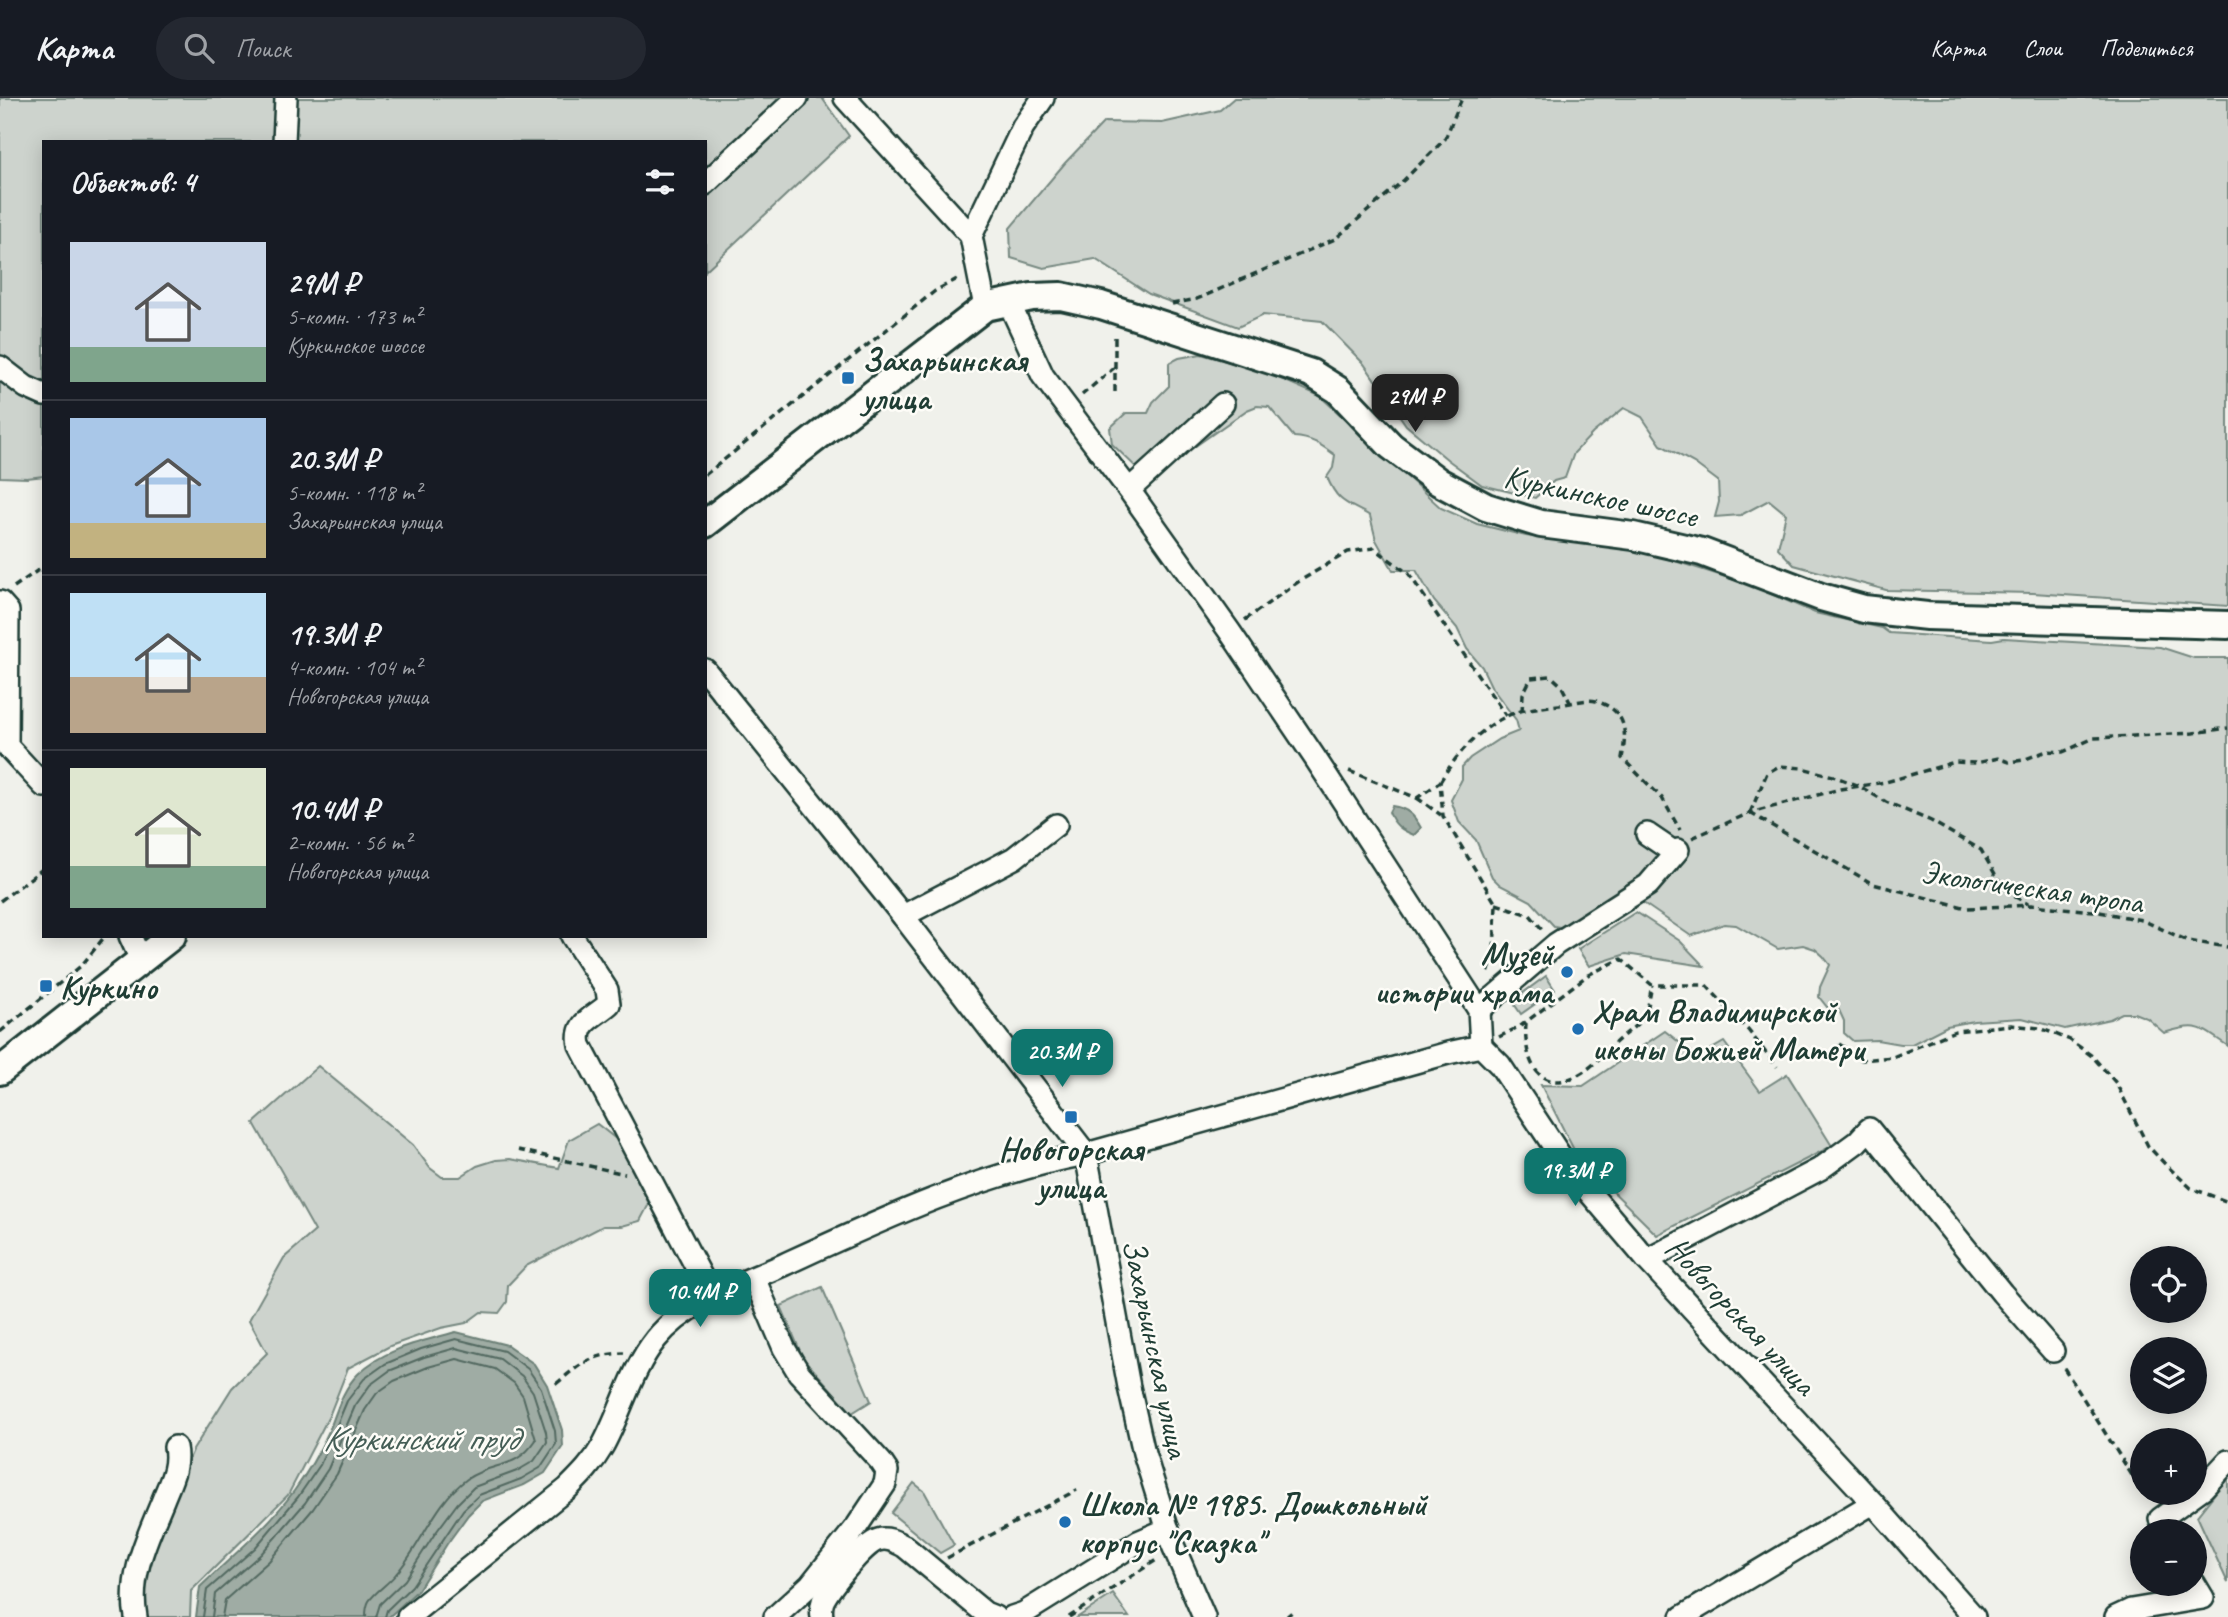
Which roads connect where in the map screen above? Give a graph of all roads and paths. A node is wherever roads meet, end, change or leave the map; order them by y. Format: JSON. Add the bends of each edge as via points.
{"nodes":[{"id":1,"x":286,"y":98,"type":"edge"},
{"id":2,"x":797,"y":98,"type":"edge"},
{"id":3,"x":1043,"y":98,"type":"edge"},
{"id":4,"x":1462,"y":98,"type":"edge"},
{"id":5,"x":858,"y":103,"type":"edge"},
{"id":6,"x":284,"y":140,"type":"edge"},
{"id":7,"x":707,"y":182,"type":"edge"},
{"id":8,"x":971,"y":236,"type":"junction"},
{"id":9,"x":976,"y":269,"type":"junction"},
{"id":10,"x":1197,"y":299,"type":"dead end"},
{"id":11,"x":997,"y":305,"type":"junction"},
{"id":12,"x":1115,"y":337,"type":"dead end"},
{"id":13,"x":0,"y":367,"type":"edge"},
{"id":14,"x":1115,"y":367,"type":"junction"},
{"id":15,"x":42,"y":394,"type":"edge"},
{"id":16,"x":1115,"y":394,"type":"dead end"},
{"id":17,"x":1223,"y":404,"type":"dead end"},
{"id":18,"x":1068,"y":408,"type":"junction"},
{"id":19,"x":707,"y":473,"type":"edge"},
{"id":20,"x":1129,"y":490,"type":"junction"},
{"id":21,"x":707,"y":522,"type":"edge"},
{"id":22,"x":42,"y":568,"type":"edge"},
{"id":23,"x":5,"y":596,"type":"edge"},
{"id":24,"x":2228,"y":625,"type":"edge"},
{"id":25,"x":1230,"y":632,"type":"junction"},
{"id":26,"x":707,"y":672,"type":"edge"},
{"id":27,"x":1571,"y":704,"type":"junction"},
{"id":28,"x":1522,"y":712,"type":"junction"},
{"id":29,"x":1506,"y":716,"type":"junction"},
{"id":30,"x":2228,"y":728,"type":"edge"},
{"id":31,"x":4,"y":747,"type":"edge"},
{"id":32,"x":1315,"y":758,"type":"junction"},
{"id":33,"x":1440,"y":782,"type":"junction"},
{"id":34,"x":42,"y":784,"type":"edge"},
{"id":35,"x":1859,"y":786,"type":"junction"},
{"id":36,"x":1417,"y":798,"type":"junction"},
{"id":37,"x":1750,"y":813,"type":"junction"},
{"id":38,"x":1673,"y":815,"type":"dead end"},
{"id":39,"x":1443,"y":816,"type":"junction"},
{"id":40,"x":1056,"y":825,"type":"dead end"},
{"id":41,"x":1647,"y":834,"type":"dead end"},
{"id":42,"x":1679,"y":848,"type":"junction"},
{"id":43,"x":42,"y":870,"type":"edge"},
{"id":44,"x":0,"y":901,"type":"edge"},
{"id":45,"x":1496,"y":904,"type":"junction"},
{"id":46,"x":2031,"y":905,"type":"junction"},
{"id":47,"x":903,"y":916,"type":"junction"},
{"id":48,"x":103,"y":938,"type":"edge"},
{"id":49,"x":166,"y":938,"type":"edge"},
{"id":50,"x":573,"y":938,"type":"edge"},
{"id":51,"x":1556,"y":944,"type":"junction"},
{"id":52,"x":2227,"y":947,"type":"edge"},
{"id":53,"x":136,"y":948,"type":"edge"},
{"id":54,"x":1488,"y":976,"type":"dead end"},
{"id":55,"x":1652,"y":985,"type":"junction"},
{"id":56,"x":1479,"y":1010,"type":"junction"},
{"id":57,"x":1526,"y":1022,"type":"junction"},
{"id":58,"x":0,"y":1032,"type":"edge"},
{"id":59,"x":1839,"y":1044,"type":"dead end"},
{"id":60,"x":1481,"y":1045,"type":"junction"},
{"id":61,"x":1777,"y":1067,"type":"dead end"},
{"id":62,"x":0,"y":1071,"type":"edge"},
{"id":63,"x":517,"y":1150,"type":"dead end"},
{"id":64,"x":1086,"y":1154,"type":"junction"},
{"id":65,"x":648,"y":1179,"type":"junction"},
{"id":66,"x":2228,"y":1202,"type":"edge"},
{"id":67,"x":1647,"y":1260,"type":"junction"},
{"id":68,"x":754,"y":1278,"type":"junction"},
{"id":69,"x":712,"y":1297,"type":"junction"},
{"id":70,"x":2053,"y":1351,"type":"joint"},
{"id":71,"x":647,"y":1354,"type":"junction"},
{"id":72,"x":556,"y":1384,"type":"dead end"},
{"id":73,"x":175,"y":1447,"type":"dead end"},
{"id":74,"x":2228,"y":1461,"type":"edge"},
{"id":75,"x":2130,"y":1472,"type":"edge"},
{"id":76,"x":1077,"y":1490,"type":"dead end"},
{"id":77,"x":1873,"y":1503,"type":"junction"},
{"id":78,"x":2160,"y":1519,"type":"edge"},
{"id":79,"x":1171,"y":1539,"type":"junction"},
{"id":80,"x":930,"y":1567,"type":"junction"},
{"id":81,"x":2202,"y":1596,"type":"edge"},
{"id":82,"x":1292,"y":1612,"type":"dead end"},
{"id":83,"x":136,"y":1617,"type":"edge"},
{"id":84,"x":408,"y":1617,"type":"edge"},
{"id":85,"x":775,"y":1617,"type":"edge"},
{"id":86,"x":822,"y":1617,"type":"edge"},
{"id":87,"x":995,"y":1617,"type":"edge"},
{"id":88,"x":1012,"y":1617,"type":"edge"},
{"id":89,"x":1069,"y":1617,"type":"edge"},
{"id":90,"x":1204,"y":1617,"type":"edge"},
{"id":91,"x":1286,"y":1617,"type":"edge"},
{"id":92,"x":1682,"y":1617,"type":"edge"},
{"id":93,"x":1974,"y":1617,"type":"edge"},
{"id":94,"x":2116,"y":1617,"type":"edge"}],
"edges":[{"from":1,"to":6,"type":"street"},
{"from":2,"to":7,"type":"street"},
{"from":3,"to":8,"type":"street","via":[[1023,127]]},
{"from":4,"to":10,"type":"path","via":[[1445,139],[1335,239]]},
{"from":5,"to":8,"type":"street"},
{"from":8,"to":9,"type":"street"},
{"from":9,"to":11,"type":"street"},
{"from":9,"to":19,"type":"path","via":[[935,291]]},
{"from":11,"to":18,"type":"street"},
{"from":11,"to":21,"type":"main road","name":"Куркинское шоссе"},
{"from":11,"to":24,"type":"main road","name":"Куркинское шоссе","via":[[1061,296],[1311,373],[1338,390],[1391,446],[1439,482],[1486,508],[1541,524],[1633,536],[1702,552],[1864,609],[1927,616]]},
{"from":12,"to":14,"type":"path"},
{"from":13,"to":15,"type":"street"},
{"from":14,"to":16,"type":"path"},
{"from":14,"to":18,"type":"path"},
{"from":17,"to":20,"type":"street"},
{"from":18,"to":20,"type":"street"},
{"from":20,"to":25,"type":"street"},
{"from":22,"to":23,"type":"path"},
{"from":23,"to":31,"type":"street"},
{"from":25,"to":29,"type":"path","via":[[1348,552],[1374,548],[1409,574]]},
{"from":25,"to":32,"type":"street"},
{"from":26,"to":47,"type":"street","name":"Захарьинская улица"},
{"from":27,"to":28,"type":"path"},
{"from":27,"to":28,"type":"path","via":[[1551,676],[1531,678],[1523,694]]},
{"from":27,"to":38,"type":"path","via":[[1595,701],[1619,715],[1626,734],[1622,758]]},
{"from":28,"to":29,"type":"path"},
{"from":29,"to":33,"type":"path","via":[[1471,742]]},
{"from":30,"to":35,"type":"path","via":[[2094,738],[2063,752],[2047,751],[2009,762],[2000,758],[1955,762]]},
{"from":31,"to":34,"type":"street"},
{"from":32,"to":36,"type":"path"},
{"from":32,"to":56,"type":"street"},
{"from":33,"to":36,"type":"path"},
{"from":33,"to":39,"type":"path"},
{"from":35,"to":37,"type":"path"},
{"from":35,"to":37,"type":"path","via":[[1802,768],[1779,766],[1767,773]]},
{"from":35,"to":46,"type":"path","via":[[1981,850],[2012,895]]},
{"from":36,"to":39,"type":"path"},
{"from":37,"to":42,"type":"path"},
{"from":37,"to":46,"type":"path","name":"Экологическая тропа","via":[[1873,884],[1967,908]]},
{"from":39,"to":45,"type":"path"},
{"from":40,"to":47,"type":"street","via":[[1014,858]]},
{"from":41,"to":42,"type":"street"},
{"from":42,"to":51,"type":"street","via":[[1648,885]]},
{"from":43,"to":44,"type":"path"},
{"from":45,"to":51,"type":"path","via":[[1530,915]]},
{"from":45,"to":54,"type":"path"},
{"from":46,"to":52,"type":"path","name":"Экологическая тропа","via":[[2142,920],[2192,942]]},
{"from":47,"to":64,"type":"street","name":"Захарьинская улица"},
{"from":48,"to":58,"type":"path","via":[[82,965]]},
{"from":49,"to":53,"type":"main road"},
{"from":50,"to":65,"type":"street","via":[[607,990],[609,1004],[580,1026],[580,1045]]},
{"from":51,"to":56,"type":"street"},
{"from":53,"to":62,"type":"main road"},
{"from":55,"to":57,"type":"path","via":[[1620,959],[1588,975]]},
{"from":55,"to":57,"type":"path","via":[[1646,1014],[1584,1072],[1563,1080],[1549,1080],[1535,1072],[1528,1060]]},
{"from":55,"to":61,"type":"path","via":[[1706,985]]},
{"from":56,"to":60,"type":"street"},
{"from":57,"to":60,"type":"path"},
{"from":59,"to":66,"type":"path","via":[[1862,1060],[1893,1057],[1955,1031],[2011,1025],[2040,1028],[2070,1040],[2116,1083],[2148,1146],[2165,1164],[2191,1188]]},
{"from":60,"to":64,"type":"street"},
{"from":60,"to":67,"type":"street","name":"Новогорская улица","via":[[1500,1065],[1567,1166]]},
{"from":63,"to":65,"type":"path"},
{"from":64,"to":68,"type":"street","via":[[1041,1162],[964,1187]]},
{"from":64,"to":79,"type":"street","name":"Захарьинская улица","via":[[1129,1387]]},
{"from":65,"to":69,"type":"street"},
{"from":67,"to":70,"type":"street","via":[[1820,1169],[1869,1129]]},
{"from":67,"to":77,"type":"street","name":"Новогорская улица"},
{"from":68,"to":69,"type":"street"},
{"from":68,"to":85,"type":"street","via":[[800,1373],[887,1471],[886,1484],[857,1526],[810,1585]]},
{"from":69,"to":71,"type":"street","via":[[672,1322]]},
{"from":70,"to":75,"type":"path"},
{"from":71,"to":72,"type":"path","via":[[603,1353],[582,1362]]},
{"from":71,"to":84,"type":"street","via":[[587,1469]]},
{"from":73,"to":83,"type":"street","via":[[178,1461],[135,1576]]},
{"from":74,"to":78,"type":"street","via":[[2203,1488]]},
{"from":76,"to":80,"type":"path"},
{"from":77,"to":92,"type":"street"},
{"from":77,"to":93,"type":"street","name":"Новогорская улица"},
{"from":79,"to":88,"type":"street","via":[[1138,1542]]},
{"from":79,"to":89,"type":"path"},
{"from":79,"to":90,"type":"street","name":"Захарьинская улица"},
{"from":80,"to":86,"type":"street","via":[[891,1539],[878,1540],[866,1546],[825,1597]]},
{"from":80,"to":87,"type":"street"},
{"from":81,"to":94,"type":"street"},
{"from":82,"to":91,"type":"path"}]}
